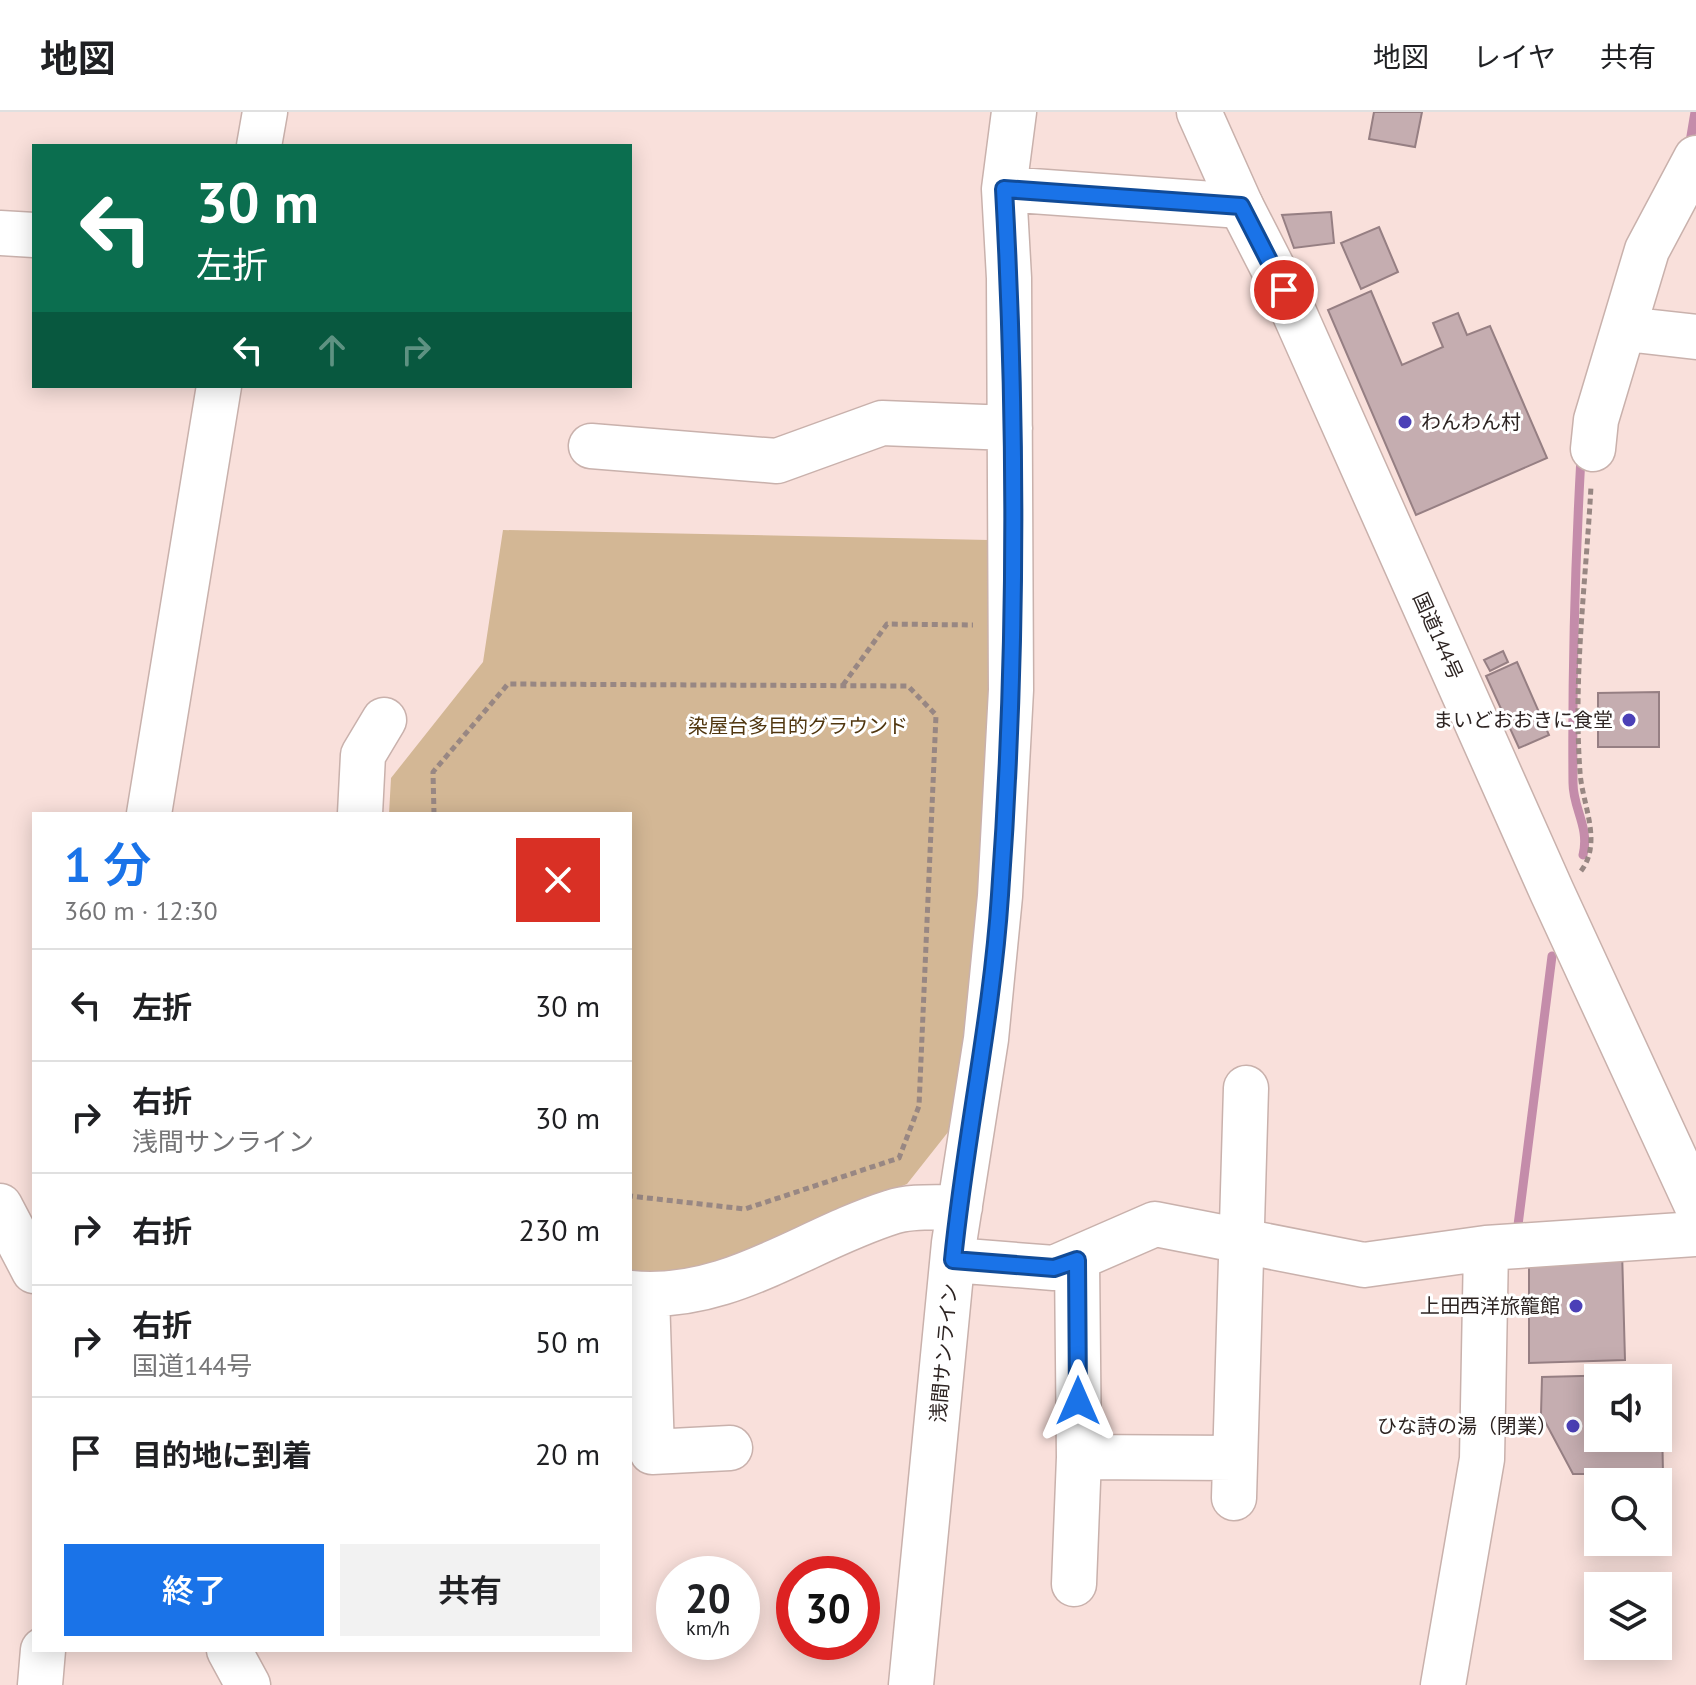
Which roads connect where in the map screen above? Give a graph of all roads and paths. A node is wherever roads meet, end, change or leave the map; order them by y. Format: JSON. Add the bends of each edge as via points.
{"nodes":[{"id":1,"x":265,"y":112,"type":"edge"},
{"id":2,"x":1014,"y":112,"type":"edge"},
{"id":3,"x":1199,"y":112,"type":"edge"},
{"id":4,"x":259,"y":144,"type":"edge"},
{"id":5,"x":1696,"y":158,"type":"edge"},
{"id":6,"x":1004,"y":189,"type":"junction"},
{"id":7,"x":1241,"y":206,"type":"junction"},
{"id":8,"x":0,"y":233,"type":"edge"},
{"id":9,"x":32,"y":235,"type":"edge"},
{"id":10,"x":1626,"y":329,"type":"junction"},
{"id":11,"x":1696,"y":337,"type":"edge"},
{"id":12,"x":219,"y":388,"type":"edge"},
{"id":13,"x":1010,"y":428,"type":"junction"},
{"id":14,"x":591,"y":446,"type":"dead end"},
{"id":15,"x":1593,"y":449,"type":"joint"},
{"id":16,"x":1011,"y":626,"type":"junction"},
{"id":17,"x":843,"y":686,"type":"junction"},
{"id":18,"x":384,"y":720,"type":"dead end"},
{"id":19,"x":149,"y":812,"type":"edge"},
{"id":20,"x":360,"y":812,"type":"edge"},
{"id":21,"x":434,"y":812,"type":"edge"},
{"id":22,"x":1590,"y":860,"type":"dead end"},
{"id":23,"x":1246,"y":1088,"type":"dead end"},
{"id":24,"x":632,"y":1196,"type":"edge"},
{"id":25,"x":1696,"y":1204,"type":"edge"},
{"id":26,"x":960,"y":1207,"type":"junction"},
{"id":27,"x":10,"y":1210,"type":"edge"},
{"id":28,"x":1696,"y":1234,"type":"edge"},
{"id":29,"x":1243,"y":1241,"type":"junction"},
{"id":30,"x":1486,"y":1248,"type":"junction"},
{"id":31,"x":953,"y":1260,"type":"junction"},
{"id":32,"x":1077,"y":1260,"type":"junction"},
{"id":33,"x":32,"y":1266,"type":"edge"},
{"id":34,"x":638,"y":1294,"type":"edge"},
{"id":35,"x":730,"y":1448,"type":"dead end"},
{"id":36,"x":1079,"y":1457,"type":"junction"},
{"id":37,"x":1074,"y":1584,"type":"dead end"},
{"id":38,"x":43,"y":1652,"type":"edge"},
{"id":39,"x":230,"y":1652,"type":"edge"},
{"id":40,"x":40,"y":1685,"type":"edge"},
{"id":41,"x":248,"y":1685,"type":"edge"},
{"id":42,"x":911,"y":1685,"type":"edge"},
{"id":43,"x":1443,"y":1685,"type":"edge"}],
"edges":[{"from":1,"to":4,"type":"main road"},
{"from":2,"to":6,"type":"main road","name":"浅間サンライン"},
{"from":3,"to":7,"type":"main road","name":"国道144号"},
{"from":5,"to":10,"type":"main road","via":[[1647,250]]},
{"from":6,"to":7,"type":"main road"},
{"from":6,"to":13,"type":"main road","name":"浅間サンライン"},
{"from":7,"to":25,"type":"main road","name":"国道144号","via":[[1284,290]]},
{"from":8,"to":9,"type":"main road"},
{"from":10,"to":11,"type":"main road"},
{"from":10,"to":15,"type":"main road","via":[[1596,420]]},
{"from":12,"to":19,"type":"main road"},
{"from":13,"to":14,"type":"main road","via":[[882,423],[777,461]]},
{"from":13,"to":16,"type":"main road","name":"浅間サンライン"},
{"from":15,"to":22,"type":"path","via":[[1581,603],[1580,773],[1591,825]]},
{"from":16,"to":17,"type":"path","via":[[887,624]]},
{"from":16,"to":26,"type":"main road","name":"浅間サンライン","via":[[1000,896],[986,1039]]},
{"from":17,"to":21,"type":"path","via":[[508,684],[433,772]]},
{"from":17,"to":24,"type":"path","via":[[908,686],[936,715],[919,1106],[899,1158],[745,1209]]},
{"from":18,"to":20,"type":"main road","via":[[363,755]]},
{"from":23,"to":29,"type":"main road"},
{"from":26,"to":31,"type":"main road","name":"浅間サンライン"},
{"from":26,"to":34,"type":"main road","via":[[895,1210],[764,1270],[698,1291]]},
{"from":27,"to":33,"type":"main road"},
{"from":28,"to":30,"type":"main road"},
{"from":29,"to":30,"type":"main road","via":[[1364,1265]]},
{"from":29,"to":32,"type":"main road","via":[[1155,1224]]},
{"from":29,"to":36,"type":"main road","via":[[1234,1478]]},
{"from":30,"to":43,"type":"main road","via":[[1482,1459]]},
{"from":31,"to":32,"type":"main road","via":[[1054,1268]]},
{"from":31,"to":42,"type":"main road","name":"浅間サンライン"},
{"from":32,"to":36,"type":"main road"},
{"from":34,"to":35,"type":"main road","via":[[652,1452]]},
{"from":36,"to":37,"type":"main road"},
{"from":38,"to":40,"type":"main road"},
{"from":39,"to":41,"type":"main road"}]}
